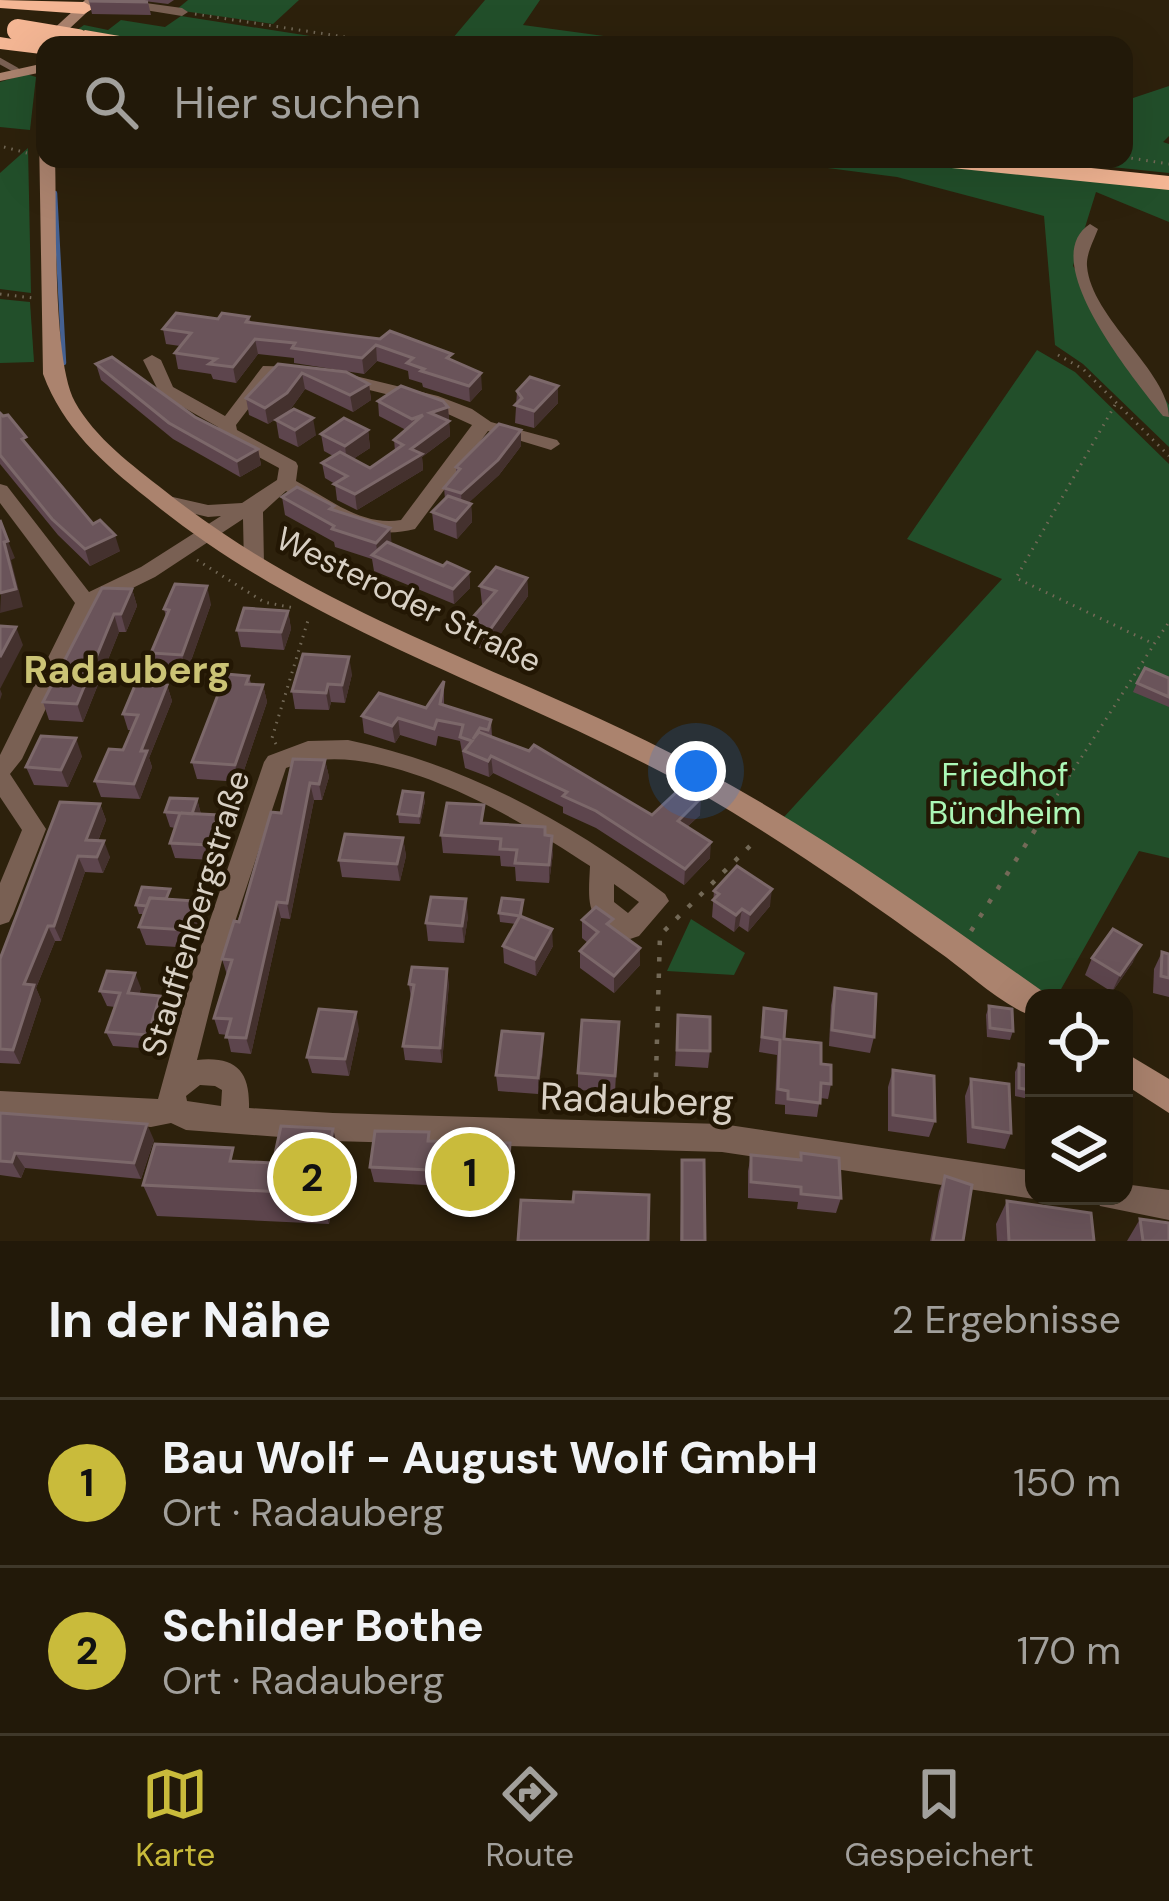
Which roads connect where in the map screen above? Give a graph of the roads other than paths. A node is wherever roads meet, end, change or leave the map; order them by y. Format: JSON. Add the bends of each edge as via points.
{"nodes":[{"id":1,"x":0,"y":2,"type":"edge"},
{"id":2,"x":139,"y":3,"type":"edge"},
{"id":3,"x":89,"y":4,"type":"edge"},
{"id":4,"x":182,"y":12,"type":"road end"},
{"id":5,"x":8,"y":29,"type":"edge"},
{"id":6,"x":60,"y":36,"type":"edge"},
{"id":7,"x":64,"y":36,"type":"edge"},
{"id":8,"x":36,"y":55,"type":"edge"},
{"id":9,"x":0,"y":61,"type":"edge"},
{"id":10,"x":8,"y":73,"type":"edge"},
{"id":11,"x":47,"y":168,"type":"edge"},
{"id":12,"x":1039,"y":168,"type":"edge"},
{"id":13,"x":1044,"y":168,"type":"edge"},
{"id":14,"x":1133,"y":168,"type":"edge"},
{"id":15,"x":1051,"y":169,"type":"junction"},
{"id":16,"x":1169,"y":180,"type":"edge"},
{"id":17,"x":1090,"y":229,"type":"dead end"},
{"id":18,"x":152,"y":360,"type":"dead end"},
{"id":19,"x":1169,"y":412,"type":"edge"},
{"id":20,"x":482,"y":423,"type":"junction"},
{"id":21,"x":227,"y":425,"type":"junction"},
{"id":22,"x":551,"y":444,"type":"dead end"},
{"id":23,"x":278,"y":489,"type":"junction"},
{"id":24,"x":0,"y":490,"type":"edge"},
{"id":25,"x":164,"y":501,"type":"junction"},
{"id":26,"x":249,"y":509,"type":"junction"},
{"id":27,"x":211,"y":537,"type":"junction"},
{"id":28,"x":254,"y":566,"type":"junction"},
{"id":29,"x":86,"y":602,"type":"junction"},
{"id":30,"x":0,"y":774,"type":"edge"},
{"id":31,"x":604,"y":861,"type":"dead end"},
{"id":32,"x":0,"y":914,"type":"edge"},
{"id":33,"x":1025,"y":997,"type":"edge"},
{"id":34,"x":1133,"y":1072,"type":"edge"},
{"id":35,"x":177,"y":1095,"type":"junction"},
{"id":36,"x":1169,"y":1098,"type":"edge"},
{"id":37,"x":0,"y":1104,"type":"edge"},
{"id":38,"x":235,"y":1120,"type":"junction"},
{"id":39,"x":1025,"y":1184,"type":"edge"},
{"id":40,"x":1133,"y":1200,"type":"edge"},
{"id":41,"x":1169,"y":1205,"type":"edge"}],
"edges":[{"from":1,"to":3,"type":"highway"},
{"from":2,"to":3,"type":"street"},
{"from":2,"to":4,"type":"street"},
{"from":3,"to":7,"type":"street"},
{"from":5,"to":6,"type":"highway","bridge":true},
{"from":5,"to":8,"type":"highway"},
{"from":9,"to":10,"type":"lane"},
{"from":11,"to":25,"type":"street","name":"Westeroder Straße","via":[[53,374],[72,416]]},
{"from":12,"to":15,"type":"highway"},
{"from":13,"to":15,"type":"highway"},
{"from":14,"to":15,"type":"highway"},
{"from":14,"to":16,"type":"highway"},
{"from":17,"to":19,"type":"street","via":[[1079,266],[1085,283]]},
{"from":18,"to":21,"type":"street","via":[[166,390]]},
{"from":20,"to":21,"type":"street","via":[[415,394],[322,371],[269,370]]},
{"from":20,"to":22,"type":"street"},
{"from":20,"to":23,"type":"street","via":[[408,525],[394,530]]},
{"from":21,"to":23,"type":"street","via":[[228,433],[289,466]]},
{"from":23,"to":26,"type":"street"},
{"from":24,"to":29,"type":"street"},
{"from":25,"to":26,"type":"street"},
{"from":25,"to":27,"type":"street","name":"Westeroder Straße"},
{"from":26,"to":27,"type":"street"},
{"from":26,"to":28,"type":"street"},
{"from":27,"to":28,"type":"street","name":"Westeroder Straße"},
{"from":27,"to":29,"type":"street"},
{"from":28,"to":33,"type":"street","name":"Westeroder Straße","via":[[366,626],[626,741],[774,824]]},
{"from":29,"to":30,"type":"street"},
{"from":30,"to":32,"type":"street","via":[[34,829]]},
{"from":31,"to":35,"type":"street","name":"Stauffenbergstraße","via":[[409,760],[285,755],[276,762],[209,961]]},
{"from":34,"to":36,"type":"street"},
{"from":35,"to":37,"type":"street","name":"Radauberg","via":[[151,1114]]},
{"from":35,"to":38,"type":"street","name":"Radauberg","via":[[186,1117]]},
{"from":35,"to":38,"type":"street","name":"Radauberg","via":[[191,1072],[224,1073],[236,1084]]},
{"from":38,"to":39,"type":"street","name":"Radauberg","via":[[722,1138]]},
{"from":40,"to":41,"type":"street"}]}
